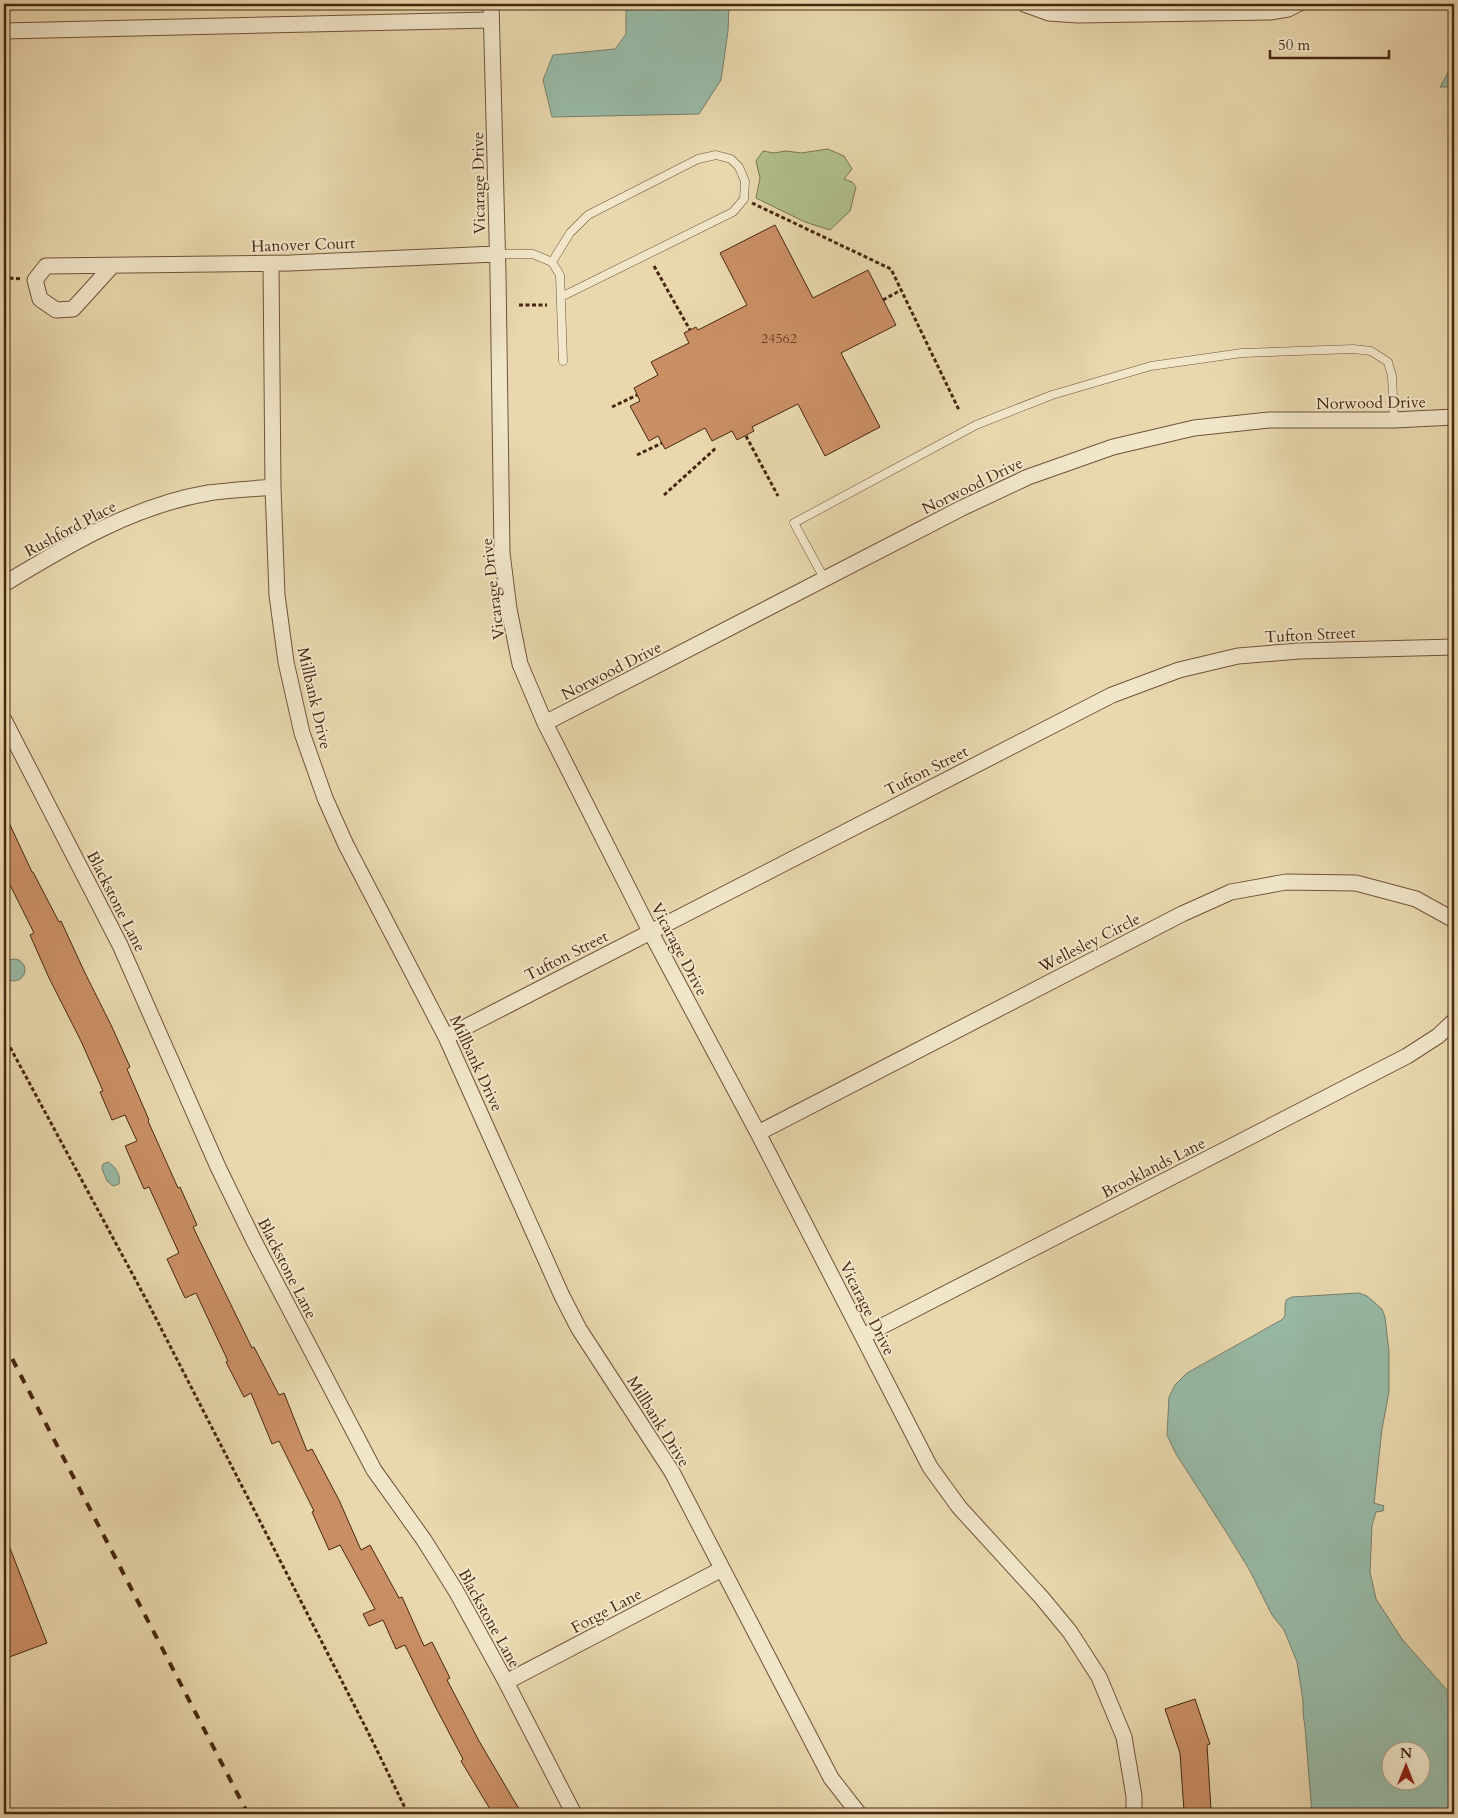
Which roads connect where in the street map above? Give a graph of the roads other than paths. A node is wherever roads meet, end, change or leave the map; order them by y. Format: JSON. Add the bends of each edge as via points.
{"nodes":[{"id":1,"x":491,"y":4,"type":"edge"},
{"id":2,"x":1024,"y":4,"type":"edge"},
{"id":3,"x":1298,"y":4,"type":"edge"},
{"id":4,"x":491,"y":20,"type":"junction"},
{"id":5,"x":4,"y":31,"type":"edge"},
{"id":6,"x":496,"y":254,"type":"junction"},
{"id":7,"x":552,"y":262,"type":"junction"},
{"id":8,"x":271,"y":264,"type":"junction"},
{"id":9,"x":112,"y":266,"type":"junction"},
{"id":10,"x":561,"y":298,"type":"junction"},
{"id":11,"x":563,"y":361,"type":"dead end"},
{"id":12,"x":1454,"y":417,"type":"edge"},
{"id":13,"x":1394,"y":420,"type":"junction"},
{"id":14,"x":273,"y":487,"type":"junction"},
{"id":15,"x":825,"y":580,"type":"junction"},
{"id":16,"x":4,"y":584,"type":"edge"},
{"id":17,"x":1454,"y":647,"type":"edge"},
{"id":18,"x":4,"y":720,"type":"edge"},
{"id":19,"x":545,"y":723,"type":"junction"},
{"id":20,"x":1454,"y":920,"type":"edge"},
{"id":21,"x":650,"y":931,"type":"junction"},
{"id":22,"x":1454,"y":1021,"type":"edge"},
{"id":23,"x":446,"y":1037,"type":"junction"},
{"id":24,"x":758,"y":1133,"type":"junction"},
{"id":25,"x":863,"y":1336,"type":"junction"},
{"id":26,"x":722,"y":1569,"type":"junction"},
{"id":27,"x":506,"y":1682,"type":"junction"},
{"id":28,"x":574,"y":1814,"type":"edge"},
{"id":29,"x":859,"y":1814,"type":"edge"},
{"id":30,"x":1134,"y":1814,"type":"edge"}],
"edges":[{"from":1,"to":4,"type":"street","name":"Vicarage Drive"},
{"from":2,"to":3,"type":"street","via":[[1049,13],[1078,15],[1270,12]]},
{"from":4,"to":5,"type":"street"},
{"from":4,"to":6,"type":"street","name":"Vicarage Drive"},
{"from":6,"to":7,"type":"lane","via":[[533,254]]},
{"from":6,"to":8,"type":"street","name":"Hanover Court"},
{"from":6,"to":19,"type":"street","name":"Vicarage Drive","via":[[502,553],[520,664]]},
{"from":7,"to":10,"type":"lane","via":[[560,275]]},
{"from":7,"to":10,"type":"lane","via":[[570,233],[588,215],[698,159],[716,154],[731,159],[739,167],[745,181],[744,199],[733,212]]},
{"from":8,"to":9,"type":"street","name":"Hanover Court"},
{"from":8,"to":14,"type":"street","name":"Millbank Drive"},
{"from":9,"to":9,"type":"street","name":"Hanover Court","via":[[46,266],[35,280],[40,299],[56,310],[73,308]]},
{"from":10,"to":11,"type":"lane"},
{"from":12,"to":13,"type":"street","name":"Norwood Drive"},
{"from":13,"to":15,"type":"street","name":"Norwood Drive","via":[[1269,420],[1194,428],[1113,447],[1028,476]]},
{"from":13,"to":15,"type":"lane","via":[[1392,376],[1388,362],[1371,350],[1242,353],[1151,366],[1052,395],[976,425],[794,523]]},
{"from":14,"to":16,"type":"street","name":"Rushford Place","via":[[208,493],[160,505],[114,522]]},
{"from":14,"to":23,"type":"street","name":"Millbank Drive","via":[[277,595],[286,662],[302,733],[346,845]]},
{"from":15,"to":19,"type":"street","name":"Norwood Drive"},
{"from":17,"to":21,"type":"street","name":"Tufton Street","via":[[1238,656],[1179,670],[1112,695]]},
{"from":18,"to":27,"type":"street","name":"Blackstone Lane","via":[[120,944],[218,1167],[339,1405],[374,1470],[456,1591]]},
{"from":19,"to":21,"type":"street","name":"Vicarage Drive"},
{"from":20,"to":24,"type":"street","name":"Wellesley Circle","via":[[1416,899],[1356,883],[1286,882],[1231,892],[1182,914]]},
{"from":21,"to":23,"type":"street","name":"Tufton Street"},
{"from":21,"to":24,"type":"street","name":"Vicarage Drive"},
{"from":22,"to":25,"type":"street","name":"Brooklands Lane","via":[[1407,1056]]},
{"from":23,"to":26,"type":"street","name":"Millbank Drive","via":[[579,1329],[672,1472]]},
{"from":24,"to":25,"type":"street","name":"Vicarage Drive"},
{"from":25,"to":30,"type":"street","name":"Vicarage Drive","via":[[930,1468],[959,1507],[1070,1632],[1099,1677],[1124,1737]]},
{"from":26,"to":27,"type":"street","name":"Forge Lane"},
{"from":26,"to":29,"type":"street","name":"Millbank Drive","via":[[831,1778]]},
{"from":27,"to":28,"type":"street","name":"Blackstone Lane"}]}
